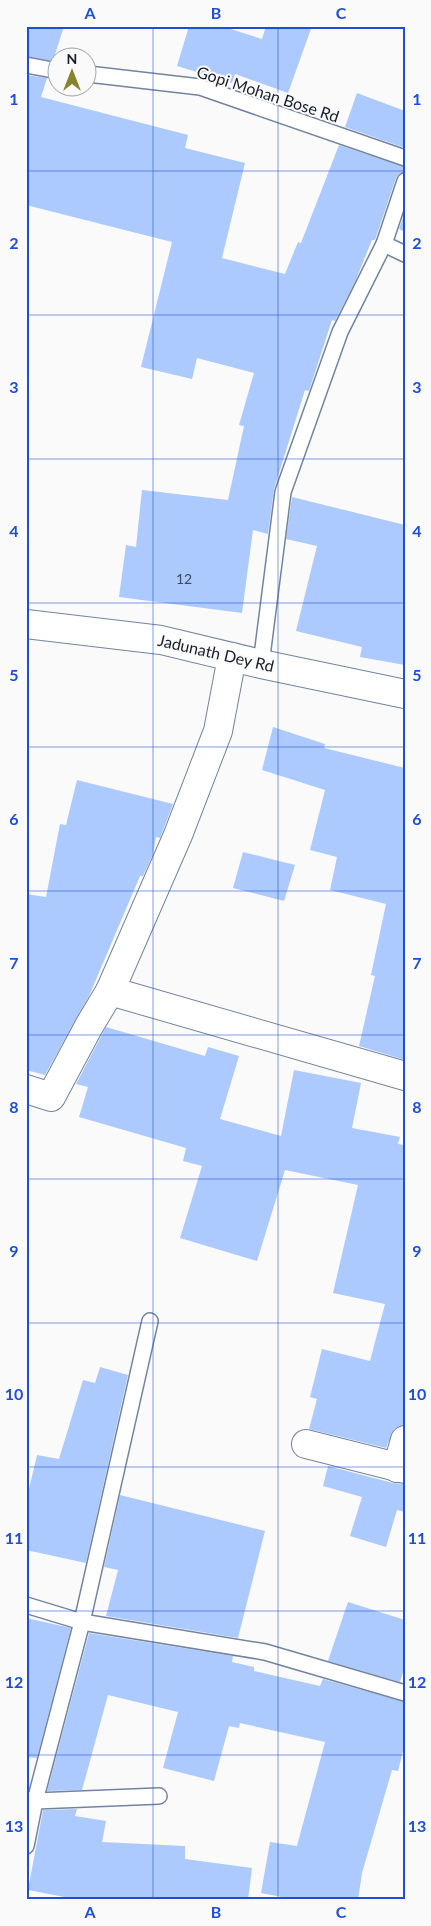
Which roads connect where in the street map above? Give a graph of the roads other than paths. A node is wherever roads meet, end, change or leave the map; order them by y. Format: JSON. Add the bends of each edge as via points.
{"nodes":[{"id":1,"x":26,"y":65,"type":"edge"},
{"id":2,"x":48,"y":69,"type":"edge"},
{"id":3,"x":98,"y":75,"type":"edge"},
{"id":4,"x":405,"y":158,"type":"edge"},
{"id":5,"x":405,"y":182,"type":"edge"},
{"id":6,"x":384,"y":244,"type":"junction"},
{"id":7,"x":405,"y":254,"type":"edge"},
{"id":8,"x":26,"y":624,"type":"edge"},
{"id":9,"x":232,"y":657,"type":"junction"},
{"id":10,"x":261,"y":664,"type":"junction"},
{"id":11,"x":405,"y":694,"type":"edge"},
{"id":12,"x":110,"y":991,"type":"junction"},
{"id":13,"x":405,"y":1076,"type":"edge"},
{"id":14,"x":26,"y":1089,"type":"edge"},
{"id":15,"x":150,"y":1321,"type":"dead end"},
{"id":16,"x":405,"y":1440,"type":"edge"},
{"id":17,"x":306,"y":1444,"type":"dead end"},
{"id":18,"x":401,"y":1468,"type":"edge"},
{"id":19,"x":26,"y":1606,"type":"edge"},
{"id":20,"x":82,"y":1622,"type":"junction"},
{"id":21,"x":405,"y":1693,"type":"edge"},
{"id":22,"x":159,"y":1796,"type":"dead end"},
{"id":23,"x":31,"y":1800,"type":"edge"},
{"id":24,"x":26,"y":1846,"type":"edge"}],
"edges":[{"from":1,"to":2,"type":"lane"},
{"from":3,"to":4,"type":"lane","name":"Gopi Mohan Bose Rd","via":[[200,87]]},
{"from":5,"to":6,"type":"lane"},
{"from":6,"to":7,"type":"lane"},
{"from":6,"to":10,"type":"lane","via":[[340,332],[283,492]]},
{"from":8,"to":9,"type":"street","name":"Jadunath Dey Rd","via":[[161,640]]},
{"from":9,"to":10,"type":"street","name":"Jadunath Dey Rd"},
{"from":9,"to":12,"type":"street","via":[[218,731],[178,835]]},
{"from":10,"to":11,"type":"street","name":"Jadunath Dey Rd"},
{"from":12,"to":13,"type":"street"},
{"from":12,"to":14,"type":"street","via":[[51,1097]]},
{"from":15,"to":20,"type":"lane"},
{"from":16,"to":18,"type":"street"},
{"from":17,"to":18,"type":"street"},
{"from":19,"to":20,"type":"lane"},
{"from":20,"to":21,"type":"lane","via":[[265,1652]]},
{"from":20,"to":23,"type":"lane"},
{"from":22,"to":23,"type":"lane"},
{"from":23,"to":24,"type":"lane"}]}
